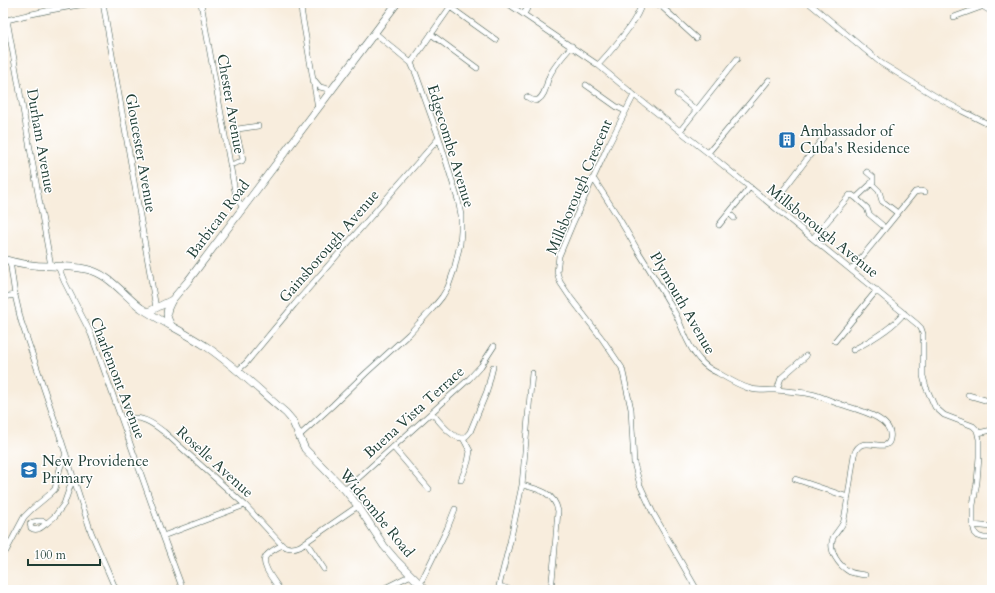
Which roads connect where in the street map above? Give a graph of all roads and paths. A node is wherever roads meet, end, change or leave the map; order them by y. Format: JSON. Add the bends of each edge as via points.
{"nodes":[{"id":1,"x":94,"y":3,"type":"edge"},
{"id":2,"x":103,"y":3,"type":"edge"},
{"id":3,"x":201,"y":3,"type":"edge"},
{"id":4,"x":300,"y":3,"type":"edge"},
{"id":5,"x":397,"y":3,"type":"edge"},
{"id":6,"x":507,"y":3,"type":"edge"},
{"id":7,"x":530,"y":3,"type":"edge"},
{"id":8,"x":648,"y":3,"type":"edge"},
{"id":9,"x":651,"y":3,"type":"edge"},
{"id":10,"x":809,"y":3,"type":"edge"},
{"id":11,"x":977,"y":3,"type":"edge"},
{"id":12,"x":641,"y":4,"type":"edge"},
{"id":13,"x":452,"y":5,"type":"edge"},
{"id":14,"x":984,"y":6,"type":"junction"},
{"id":15,"x":992,"y":12,"type":"edge"},
{"id":16,"x":524,"y":14,"type":"junction"},
{"id":17,"x":954,"y":17,"type":"dead end"},
{"id":18,"x":5,"y":21,"type":"edge"},
{"id":19,"x":375,"y":33,"type":"junction"},
{"id":20,"x":431,"y":34,"type":"junction"},
{"id":21,"x":696,"y":38,"type":"dead end"},
{"id":22,"x":496,"y":40,"type":"dead end"},
{"id":23,"x":572,"y":46,"type":"junction"},
{"id":24,"x":736,"y":59,"type":"dead end"},
{"id":25,"x":411,"y":63,"type":"junction"},
{"id":26,"x":598,"y":65,"type":"junction"},
{"id":27,"x":477,"y":68,"type":"dead end"},
{"id":28,"x":314,"y":80,"type":"junction"},
{"id":29,"x":769,"y":80,"type":"dead end"},
{"id":30,"x":586,"y":85,"type":"dead end"},
{"id":31,"x":332,"y":90,"type":"junction"},
{"id":32,"x":677,"y":94,"type":"dead end"},
{"id":33,"x":634,"y":95,"type":"junction"},
{"id":34,"x":527,"y":97,"type":"dead end"},
{"id":35,"x":318,"y":108,"type":"junction"},
{"id":36,"x":696,"y":110,"type":"junction"},
{"id":37,"x":625,"y":111,"type":"junction"},
{"id":38,"x":258,"y":126,"type":"dead end"},
{"id":39,"x":992,"y":126,"type":"edge"},
{"id":40,"x":680,"y":131,"type":"junction"},
{"id":41,"x":438,"y":138,"type":"junction"},
{"id":42,"x":823,"y":138,"type":"dead end"},
{"id":43,"x":708,"y":153,"type":"junction"},
{"id":44,"x":230,"y":165,"type":"junction"},
{"id":45,"x":867,"y":172,"type":"dead end"},
{"id":46,"x":593,"y":178,"type":"junction"},
{"id":47,"x":871,"y":183,"type":"junction"},
{"id":48,"x":750,"y":187,"type":"junction"},
{"id":49,"x":925,"y":192,"type":"dead end"},
{"id":50,"x":856,"y":198,"type":"junction"},
{"id":51,"x":773,"y":203,"type":"junction"},
{"id":52,"x":243,"y":208,"type":"junction"},
{"id":53,"x":895,"y":211,"type":"dead end"},
{"id":54,"x":728,"y":213,"type":"junction"},
{"id":55,"x":734,"y":218,"type":"dead end"},
{"id":56,"x":719,"y":225,"type":"dead end"},
{"id":57,"x":882,"y":226,"type":"dead end"},
{"id":58,"x":815,"y":236,"type":"junction"},
{"id":59,"x":6,"y":260,"type":"edge"},
{"id":60,"x":54,"y":266,"type":"junction"},
{"id":61,"x":852,"y":270,"type":"junction"},
{"id":62,"x":877,"y":290,"type":"junction"},
{"id":63,"x":15,"y":295,"type":"junction"},
{"id":64,"x":3,"y":297,"type":"edge"},
{"id":65,"x":172,"y":300,"type":"junction"},
{"id":66,"x":156,"y":308,"type":"junction"},
{"id":67,"x":148,"y":312,"type":"junction"},
{"id":68,"x":904,"y":313,"type":"junction"},
{"id":69,"x":171,"y":326,"type":"junction"},
{"id":70,"x":834,"y":341,"type":"dead end"},
{"id":71,"x":494,"y":346,"type":"dead end"},
{"id":72,"x":853,"y":350,"type":"dead end"},
{"id":73,"x":806,"y":356,"type":"dead end"},
{"id":74,"x":493,"y":367,"type":"dead end"},
{"id":75,"x":238,"y":371,"type":"junction"},
{"id":76,"x":532,"y":373,"type":"dead end"},
{"id":77,"x":777,"y":390,"type":"junction"},
{"id":78,"x":968,"y":395,"type":"dead end"},
{"id":79,"x":992,"y":402,"type":"edge"},
{"id":80,"x":432,"y":413,"type":"junction"},
{"id":81,"x":122,"y":420,"type":"junction"},
{"id":82,"x":992,"y":430,"type":"edge"},
{"id":83,"x":978,"y":433,"type":"junction"},
{"id":84,"x":299,"y":436,"type":"junction"},
{"id":85,"x":463,"y":438,"type":"junction"},
{"id":86,"x":393,"y":447,"type":"junction"},
{"id":87,"x":66,"y":454,"type":"junction"},
{"id":88,"x":73,"y":478,"type":"junction"},
{"id":89,"x":795,"y":479,"type":"dead end"},
{"id":90,"x":461,"y":480,"type":"dead end"},
{"id":91,"x":522,"y":485,"type":"junction"},
{"id":92,"x":429,"y":489,"type":"dead end"},
{"id":93,"x":345,"y":490,"type":"junction"},
{"id":94,"x":848,"y":497,"type":"junction"},
{"id":95,"x":245,"y":505,"type":"junction"},
{"id":96,"x":358,"y":506,"type":"junction"},
{"id":97,"x":455,"y":509,"type":"dead end"},
{"id":98,"x":47,"y":523,"type":"dead end"},
{"id":99,"x":973,"y":525,"type":"junction"},
{"id":100,"x":992,"y":527,"type":"edge"},
{"id":101,"x":163,"y":536,"type":"junction"},
{"id":102,"x":992,"y":538,"type":"edge"},
{"id":103,"x":306,"y":542,"type":"junction"},
{"id":104,"x":282,"y":545,"type":"junction"},
{"id":105,"x":6,"y":551,"type":"dead end"},
{"id":106,"x":324,"y":569,"type":"dead end"},
{"id":107,"x":411,"y":575,"type":"junction"},
{"id":108,"x":865,"y":575,"type":"dead end"},
{"id":109,"x":420,"y":584,"type":"junction"},
{"id":110,"x":499,"y":588,"type":"edge"},
{"id":111,"x":114,"y":589,"type":"edge"},
{"id":112,"x":183,"y":590,"type":"edge"},
{"id":113,"x":280,"y":590,"type":"edge"},
{"id":114,"x":381,"y":590,"type":"edge"},
{"id":115,"x":426,"y":590,"type":"edge"},
{"id":116,"x":512,"y":590,"type":"edge"},
{"id":117,"x":550,"y":590,"type":"edge"},
{"id":118,"x":697,"y":590,"type":"edge"}],
"edges":[{"from":1,"to":18,"type":"street","via":[[33,13]]},
{"from":2,"to":66,"type":"street","name":"Gloucester Avenue"},
{"from":3,"to":44,"type":"street","name":"Chester Avenue"},
{"from":4,"to":28,"type":"street"},
{"from":5,"to":19,"type":"main road","name":"Barbican Road"},
{"from":6,"to":16,"type":"street","name":"Millsborough Avenue"},
{"from":7,"to":16,"type":"street"},
{"from":8,"to":12,"type":"street"},
{"from":9,"to":21,"type":"street","via":[[661,6]]},
{"from":10,"to":39,"type":"street","via":[[881,63],[942,100]]},
{"from":11,"to":14,"type":"street"},
{"from":12,"to":26,"type":"street","via":[[622,37]]},
{"from":13,"to":20,"type":"street"},
{"from":13,"to":22,"type":"street"},
{"from":14,"to":15,"type":"street"},
{"from":14,"to":17,"type":"street"},
{"from":16,"to":23,"type":"street","name":"Millsborough Avenue"},
{"from":18,"to":60,"type":"street","name":"Durham Avenue"},
{"from":19,"to":25,"type":"street","name":"Edgecombe Avenue"},
{"from":19,"to":31,"type":"main road","name":"Barbican Road"},
{"from":20,"to":25,"type":"street"},
{"from":20,"to":27,"type":"street"},
{"from":23,"to":26,"type":"street","name":"Millsborough Avenue"},
{"from":23,"to":34,"type":"street","via":[[549,76],[541,98],[534,101]]},
{"from":24,"to":36,"type":"street"},
{"from":25,"to":41,"type":"street","name":"Edgecombe Avenue"},
{"from":26,"to":33,"type":"street","name":"Millsborough Avenue"},
{"from":28,"to":31,"type":"street","via":[[320,88]]},
{"from":28,"to":35,"type":"street"},
{"from":29,"to":43,"type":"street"},
{"from":30,"to":37,"type":"street"},
{"from":31,"to":35,"type":"main road","name":"Barbican Road"},
{"from":32,"to":36,"type":"street"},
{"from":33,"to":37,"type":"street","name":"Millsborough Crescent"},
{"from":33,"to":40,"type":"street","name":"Millsborough Avenue"},
{"from":35,"to":52,"type":"main road","name":"Barbican Road"},
{"from":36,"to":40,"type":"street"},
{"from":37,"to":46,"type":"street","name":"Millsborough Crescent"},
{"from":38,"to":44,"type":"street","via":[[238,129],[237,135],[243,158],[242,161]]},
{"from":40,"to":43,"type":"street","name":"Millsborough Avenue"},
{"from":41,"to":75,"type":"street","name":"Gainsborough Avenue"},
{"from":41,"to":84,"type":"street","name":"Edgecombe Avenue","via":[[461,215],[460,244],[448,287],[409,334]]},
{"from":42,"to":51,"type":"street"},
{"from":43,"to":48,"type":"street","name":"Millsborough Avenue"},
{"from":44,"to":52,"type":"street","name":"Chester Avenue","via":[[236,197]]},
{"from":45,"to":47,"type":"street","via":[[873,177]]},
{"from":46,"to":77,"type":"street","name":"Plymouth Avenue","via":[[661,288],[699,359],[716,372],[748,388]]},
{"from":46,"to":118,"type":"street","name":"Millsborough Crescent","via":[[559,256],[557,272],[570,297],[622,368],[631,409],[634,463],[640,485]]},
{"from":47,"to":50,"type":"street"},
{"from":47,"to":53,"type":"street","via":[[879,191],[882,201]]},
{"from":48,"to":51,"type":"street","name":"Millsborough Avenue"},
{"from":48,"to":54,"type":"street"},
{"from":49,"to":61,"type":"street","via":[[915,192]]},
{"from":50,"to":57,"type":"street"},
{"from":50,"to":58,"type":"street","via":[[852,195],[848,197]]},
{"from":51,"to":58,"type":"street","name":"Millsborough Avenue"},
{"from":52,"to":65,"type":"main road","name":"Barbican Road"},
{"from":54,"to":55,"type":"street"},
{"from":54,"to":56,"type":"street","via":[[726,220]]},
{"from":58,"to":61,"type":"street","name":"Millsborough Avenue"},
{"from":59,"to":60,"type":"main road"},
{"from":59,"to":63,"type":"street"},
{"from":60,"to":67,"type":"main road","via":[[78,267],[95,272],[110,280],[134,303]]},
{"from":60,"to":81,"type":"street","name":"Charlemont Avenue","via":[[91,334]]},
{"from":61,"to":62,"type":"street","name":"Millsborough Avenue"},
{"from":62,"to":68,"type":"street","name":"Millsborough Avenue"},
{"from":62,"to":70,"type":"street"},
{"from":63,"to":64,"type":"street"},
{"from":63,"to":87,"type":"street","via":[[21,321]]},
{"from":65,"to":66,"type":"main road","name":"Barbican Road"},
{"from":65,"to":69,"type":"main road","via":[[166,314]]},
{"from":66,"to":67,"type":"main road","name":"Barbican Road"},
{"from":67,"to":69,"type":"main road","name":"Widcombe Road"},
{"from":68,"to":72,"type":"street","via":[[874,339]]},
{"from":68,"to":83,"type":"street","name":"Millsborough Avenue","via":[[921,328],[923,376],[935,407],[944,415],[973,426]]},
{"from":69,"to":75,"type":"main road","name":"Widcombe Road","via":[[206,346]]},
{"from":71,"to":80,"type":"street","name":"Buena Vista Terrace","via":[[476,372]]},
{"from":73,"to":77,"type":"street","via":[[781,378]]},
{"from":74,"to":85,"type":"street","via":[[487,391],[470,432]]},
{"from":75,"to":84,"type":"main road","name":"Widcombe Road","via":[[286,413]]},
{"from":76,"to":91,"type":"street"},
{"from":77,"to":94,"type":"street","name":"Plymouth Avenue","via":[[811,394],[867,413],[886,425],[891,438],[887,444],[863,444],[856,450]]},
{"from":78,"to":79,"type":"street"},
{"from":80,"to":85,"type":"street","via":[[450,433]]},
{"from":80,"to":86,"type":"street","name":"Buena Vista Terrace"},
{"from":81,"to":95,"type":"street","name":"Roselle Avenue","via":[[142,419],[164,432]]},
{"from":81,"to":101,"type":"street","name":"Charlemont Avenue"},
{"from":82,"to":83,"type":"street"},
{"from":83,"to":99,"type":"street","via":[[979,457]]},
{"from":84,"to":93,"type":"main road","name":"Widcombe Road","via":[[305,449]]},
{"from":85,"to":90,"type":"street","via":[[470,451]]},
{"from":86,"to":92,"type":"street"},
{"from":86,"to":93,"type":"street","name":"Buena Vista Terrace"},
{"from":87,"to":88,"type":"street"},
{"from":87,"to":105,"type":"street","via":[[55,489],[24,517]]},
{"from":88,"to":98,"type":"street","via":[[64,504]]},
{"from":88,"to":111,"type":"street"},
{"from":89,"to":94,"type":"street"},
{"from":91,"to":110,"type":"street"},
{"from":91,"to":117,"type":"street","via":[[546,493],[557,506]]},
{"from":93,"to":96,"type":"main road","name":"Widcombe Road"},
{"from":94,"to":108,"type":"street","name":"Plymouth Avenue","via":[[843,523],[832,540],[833,554],[844,568]]},
{"from":95,"to":101,"type":"street"},
{"from":95,"to":104,"type":"street","name":"Roselle Avenue"},
{"from":96,"to":103,"type":"street"},
{"from":96,"to":107,"type":"main road","name":"Widcombe Road","via":[[384,546]]},
{"from":97,"to":109,"type":"street"},
{"from":99,"to":100,"type":"street"},
{"from":99,"to":102,"type":"street","via":[[978,536]]},
{"from":101,"to":112,"type":"street","name":"Charlemont Avenue"},
{"from":103,"to":104,"type":"street","via":[[292,549]]},
{"from":103,"to":106,"type":"street"},
{"from":104,"to":113,"type":"street","via":[[266,556],[264,561],[265,567]]},
{"from":107,"to":109,"type":"main road","name":"Widcombe Road"},
{"from":107,"to":114,"type":"street"},
{"from":109,"to":115,"type":"main road","name":"Widcombe Road"},
{"from":110,"to":116,"type":"street"}]}
